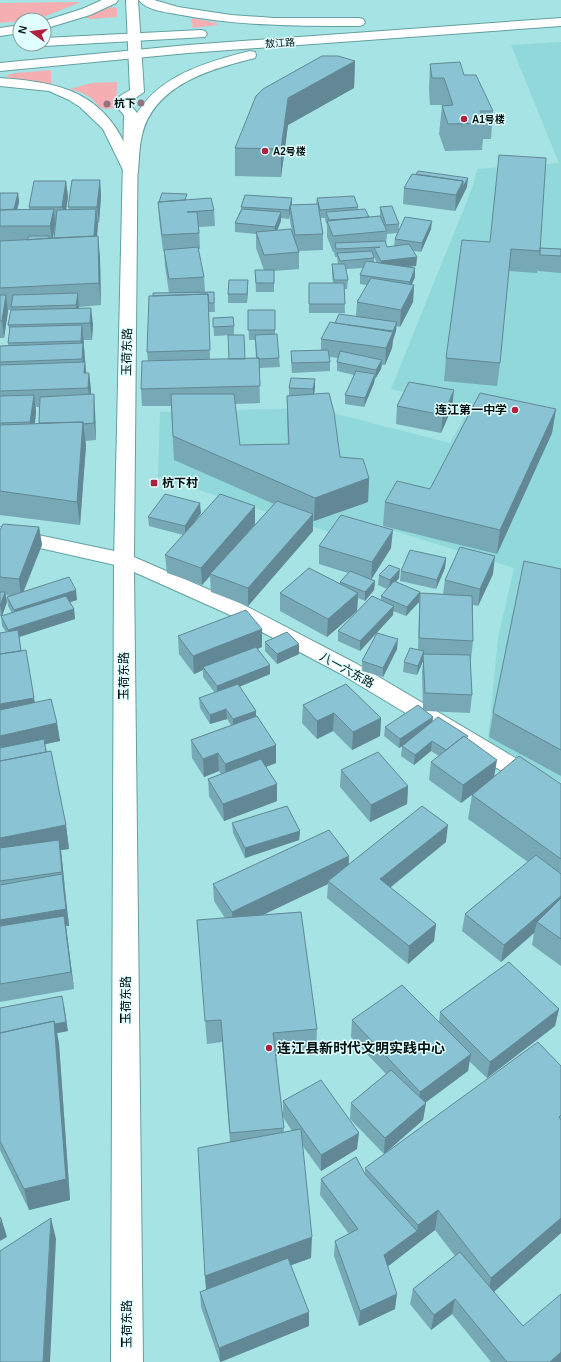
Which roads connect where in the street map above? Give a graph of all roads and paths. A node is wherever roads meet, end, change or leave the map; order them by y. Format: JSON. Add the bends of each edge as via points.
{"nodes":[{"id":1,"x":112,"y":0,"type":"edge"},
{"id":2,"x":132,"y":0,"type":"edge"},
{"id":3,"x":145,"y":0,"type":"edge"},
{"id":4,"x":375,"y":21,"type":"dead end"},
{"id":5,"x":359,"y":22,"type":"junction"},
{"id":6,"x":561,"y":22,"type":"edge"},
{"id":7,"x":52,"y":23,"type":"edge"},
{"id":8,"x":12,"y":30,"type":"edge"},
{"id":9,"x":234,"y":31,"type":"dead end"},
{"id":10,"x":0,"y":32,"type":"edge"},
{"id":11,"x":210,"y":33,"type":"dead end"},
{"id":12,"x":367,"y":36,"type":"junction"},
{"id":13,"x":134,"y":38,"type":"junction"},
{"id":14,"x":52,"y":42,"type":"edge"},
{"id":15,"x":136,"y":55,"type":"junction"},
{"id":16,"x":0,"y":67,"type":"edge"},
{"id":17,"x":0,"y":82,"type":"edge"},
{"id":18,"x":137,"y":92,"type":"junction"},
{"id":19,"x":157,"y":97,"type":"junction"},
{"id":20,"x":130,"y":172,"type":"junction"},
{"id":21,"x":0,"y":533,"type":"edge"},
{"id":22,"x":124,"y":560,"type":"junction"},
{"id":23,"x":561,"y":796,"type":"edge"},
{"id":24,"x":127,"y":1362,"type":"edge"}],
"edges":[{"from":1,"to":7,"type":"main road","via":[[86,12]]},
{"from":2,"to":13,"type":"main road"},
{"from":3,"to":5,"type":"main road","via":[[167,9],[213,18],[246,21]]},
{"from":4,"to":5,"type":"main road","name":"敖江路"},
{"from":5,"to":9,"type":"main road","name":"敖江路"},
{"from":6,"to":12,"type":"main road","name":"敖江路"},
{"from":8,"to":10,"type":"main road"},
{"from":11,"to":13,"type":"main road"},
{"from":12,"to":15,"type":"main road","name":"敖江路"},
{"from":12,"to":19,"type":"main road","via":[[225,61],[174,83]]},
{"from":13,"to":14,"type":"main road"},
{"from":13,"to":15,"type":"main road"},
{"from":15,"to":16,"type":"main road","name":"敖江路"},
{"from":15,"to":18,"type":"main road"},
{"from":17,"to":20,"type":"main road","via":[[41,86],[70,94],[88,106],[111,129]]},
{"from":18,"to":19,"type":"main road"},
{"from":18,"to":20,"type":"main road","name":"玉荷东路","via":[[125,99],[124,107],[131,114]]},
{"from":19,"to":20,"type":"main road","via":[[141,119]]},
{"from":20,"to":22,"type":"main road","name":"玉荷东路"},
{"from":21,"to":22,"type":"main road","name":"八一六东路"},
{"from":22,"to":23,"type":"main road","name":"八一六东路","via":[[235,609],[342,666]]},
{"from":22,"to":24,"type":"main road","name":"玉荷东路"}]}
